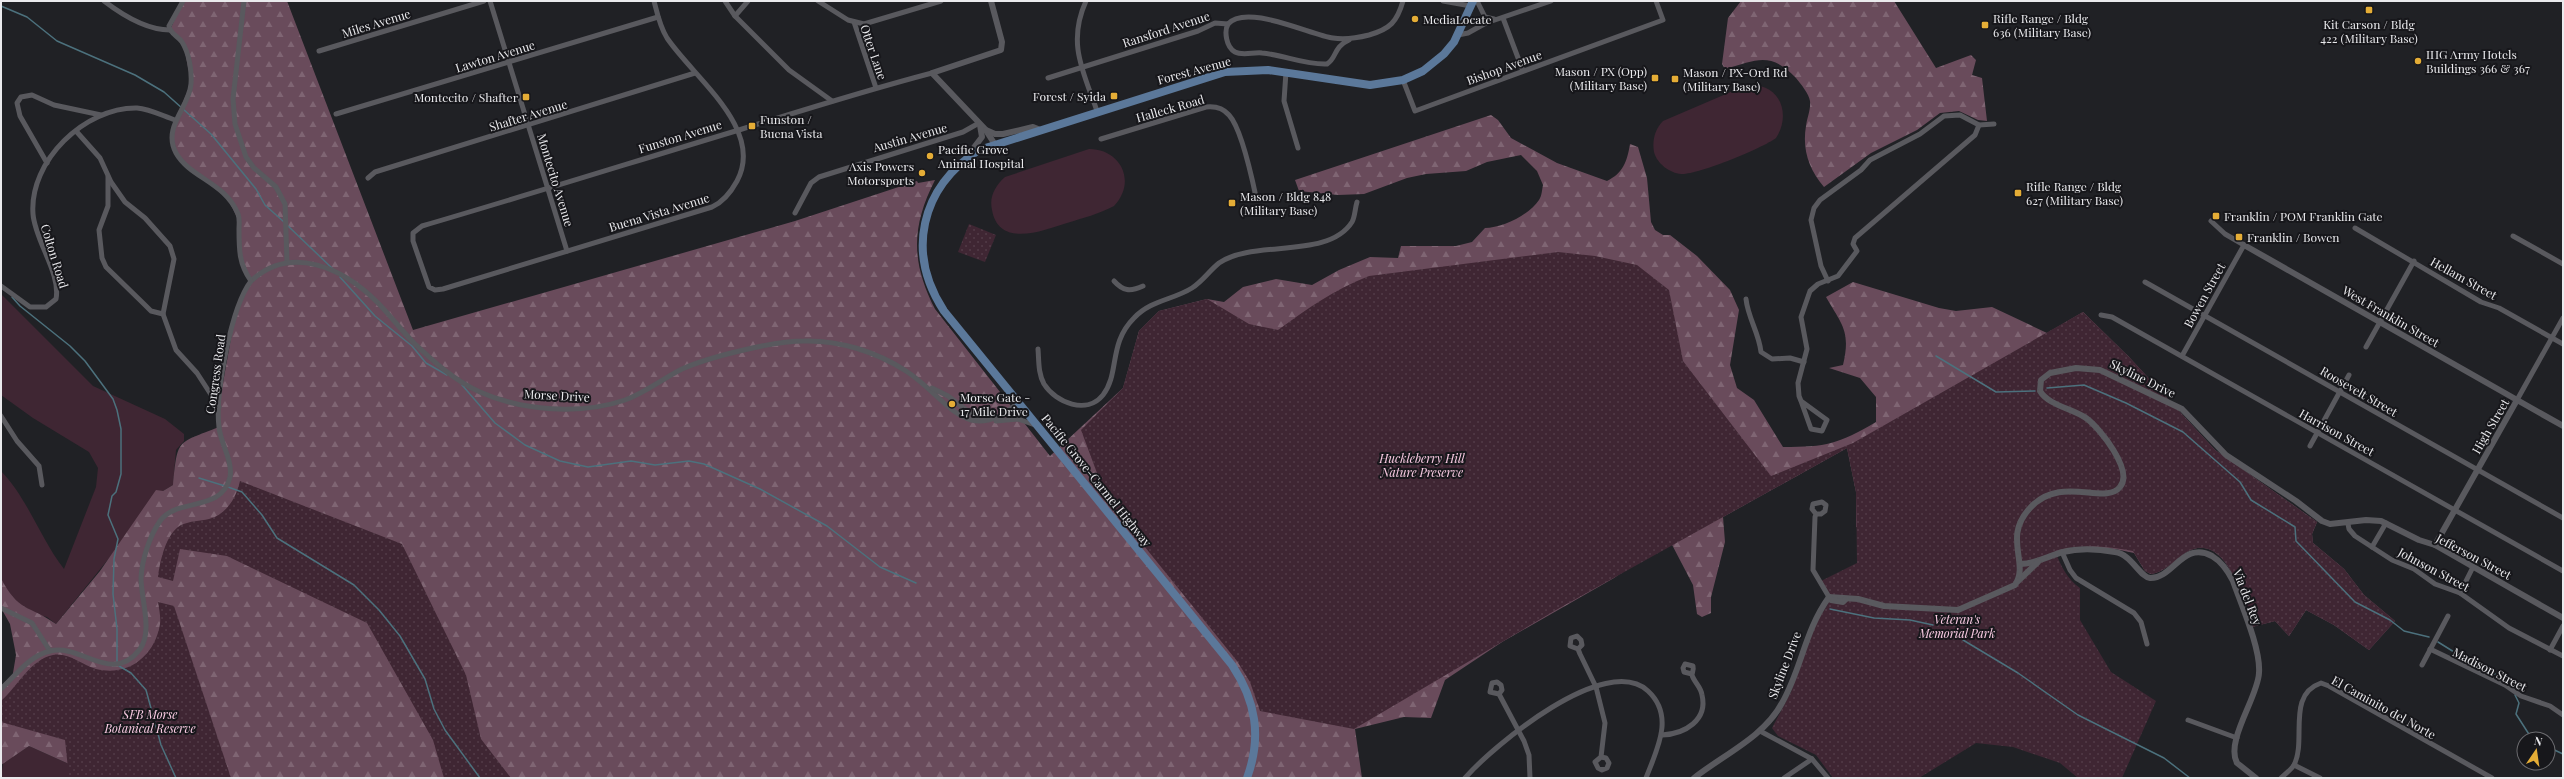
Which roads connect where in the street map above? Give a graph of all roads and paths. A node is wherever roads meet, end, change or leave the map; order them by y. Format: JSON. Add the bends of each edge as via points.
{"nodes":[{"id":1,"x":104,"y":1,"type":"edge"},
{"id":2,"x":183,"y":1,"type":"edge"},
{"id":3,"x":244,"y":1,"type":"edge"},
{"id":4,"x":484,"y":1,"type":"edge"},
{"id":5,"x":490,"y":1,"type":"edge"},
{"id":6,"x":654,"y":1,"type":"edge"},
{"id":7,"x":725,"y":1,"type":"edge"},
{"id":8,"x":748,"y":1,"type":"edge"},
{"id":9,"x":818,"y":1,"type":"edge"},
{"id":10,"x":941,"y":1,"type":"edge"},
{"id":11,"x":991,"y":1,"type":"edge"},
{"id":12,"x":1086,"y":1,"type":"edge"},
{"id":13,"x":1403,"y":1,"type":"edge"},
{"id":14,"x":1443,"y":1,"type":"edge"},
{"id":15,"x":1551,"y":1,"type":"edge"},
{"id":16,"x":1656,"y":1,"type":"edge"},
{"id":17,"x":1474,"y":3,"type":"edge"},
{"id":18,"x":735,"y":16,"type":"junction"},
{"id":19,"x":658,"y":17,"type":"junction"},
{"id":20,"x":1503,"y":18,"type":"junction"},
{"id":21,"x":854,"y":22,"type":"junction"},
{"id":22,"x":1228,"y":24,"type":"junction"},
{"id":23,"x":170,"y":30,"type":"junction"},
{"id":24,"x":1458,"y":35,"type":"junction"},
{"id":25,"x":1332,"y":38,"type":"junction"},
{"id":26,"x":1351,"y":39,"type":"junction"},
{"id":27,"x":319,"y":51,"type":"dead end"},
{"id":28,"x":1335,"y":51,"type":"junction"},
{"id":29,"x":509,"y":62,"type":"junction"},
{"id":30,"x":1082,"y":67,"type":"junction"},
{"id":31,"x":1286,"y":72,"type":"junction"},
{"id":32,"x":1523,"y":72,"type":"junction"},
{"id":33,"x":695,"y":73,"type":"junction"},
{"id":34,"x":932,"y":73,"type":"junction"},
{"id":35,"x":1048,"y":78,"type":"dead end"},
{"id":36,"x":1402,"y":80,"type":"junction"},
{"id":37,"x":876,"y":88,"type":"junction"},
{"id":38,"x":832,"y":101,"type":"junction"},
{"id":39,"x":1097,"y":111,"type":"junction"},
{"id":40,"x":336,"y":114,"type":"dead end"},
{"id":41,"x":102,"y":115,"type":"junction"},
{"id":42,"x":175,"y":120,"type":"junction"},
{"id":43,"x":979,"y":123,"type":"junction"},
{"id":44,"x":1994,"y":124,"type":"dead end"},
{"id":45,"x":528,"y":125,"type":"junction"},
{"id":46,"x":1979,"y":125,"type":"junction"},
{"id":47,"x":984,"y":129,"type":"junction"},
{"id":48,"x":1038,"y":129,"type":"junction"},
{"id":49,"x":739,"y":130,"type":"junction"},
{"id":50,"x":76,"y":131,"type":"junction"},
{"id":51,"x":1101,"y":139,"type":"dead end"},
{"id":52,"x":994,"y":143,"type":"junction"},
{"id":53,"x":1298,"y":148,"type":"dead end"},
{"id":54,"x":966,"y":158,"type":"junction"},
{"id":55,"x":47,"y":163,"type":"junction"},
{"id":56,"x":946,"y":176,"type":"joint"},
{"id":57,"x":108,"y":177,"type":"junction"},
{"id":58,"x":368,"y":178,"type":"dead end"},
{"id":59,"x":548,"y":188,"type":"junction"},
{"id":60,"x":1256,"y":197,"type":"dead end"},
{"id":61,"x":1357,"y":202,"type":"dead end"},
{"id":62,"x":795,"y":213,"type":"dead end"},
{"id":63,"x":2211,"y":221,"type":"dead end"},
{"id":64,"x":2355,"y":228,"type":"dead end"},
{"id":65,"x":2513,"y":236,"type":"dead end"},
{"id":66,"x":2244,"y":245,"type":"junction"},
{"id":67,"x":567,"y":251,"type":"junction"},
{"id":68,"x":2414,"y":261,"type":"junction"},
{"id":69,"x":287,"y":262,"type":"junction"},
{"id":70,"x":2563,"y":264,"type":"edge"},
{"id":71,"x":251,"y":281,"type":"junction"},
{"id":72,"x":426,"y":281,"type":"joint"},
{"id":73,"x":1114,"y":281,"type":"dead end"},
{"id":74,"x":1828,"y":281,"type":"junction"},
{"id":75,"x":2145,"y":282,"type":"dead end"},
{"id":76,"x":1,"y":286,"type":"edge"},
{"id":77,"x":1142,"y":286,"type":"dead end"},
{"id":78,"x":1746,"y":298,"type":"dead end"},
{"id":79,"x":163,"y":314,"type":"junction"},
{"id":80,"x":2100,"y":315,"type":"dead end"},
{"id":81,"x":2204,"y":316,"type":"junction"},
{"id":82,"x":2563,"y":318,"type":"edge"},
{"id":83,"x":2379,"y":321,"type":"junction"},
{"id":84,"x":2552,"y":338,"type":"junction"},
{"id":85,"x":2563,"y":344,"type":"edge"},
{"id":86,"x":2366,"y":346,"type":"dead end"},
{"id":87,"x":1038,"y":348,"type":"dead end"},
{"id":88,"x":2182,"y":356,"type":"junction"},
{"id":89,"x":1804,"y":362,"type":"junction"},
{"id":90,"x":2349,"y":375,"type":"dead end"},
{"id":91,"x":924,"y":384,"type":"junction"},
{"id":92,"x":2340,"y":392,"type":"junction"},
{"id":93,"x":2517,"y":400,"type":"junction"},
{"id":94,"x":1801,"y":401,"type":"junction"},
{"id":95,"x":1018,"y":403,"type":"junction"},
{"id":96,"x":219,"y":407,"type":"junction"},
{"id":97,"x":1,"y":416,"type":"edge"},
{"id":98,"x":980,"y":421,"type":"junction"},
{"id":99,"x":993,"y":421,"type":"junction"},
{"id":100,"x":1037,"y":426,"type":"junction"},
{"id":101,"x":2563,"y":426,"type":"edge"},
{"id":102,"x":2317,"y":433,"type":"junction"},
{"id":103,"x":2310,"y":446,"type":"dead end"},
{"id":104,"x":2478,"y":470,"type":"junction"},
{"id":105,"x":42,"y":485,"type":"dead end"},
{"id":106,"x":2455,"y":510,"type":"junction"},
{"id":107,"x":1816,"y":514,"type":"dead end"},
{"id":108,"x":2563,"y":518,"type":"edge"},
{"id":109,"x":2386,"y":523,"type":"junction"},
{"id":110,"x":2348,"y":524,"type":"junction"},
{"id":111,"x":2435,"y":545,"type":"junction"},
{"id":112,"x":2372,"y":547,"type":"junction"},
{"id":113,"x":2062,"y":552,"type":"junction"},
{"id":114,"x":2017,"y":554,"type":"junction"},
{"id":115,"x":2036,"y":562,"type":"junction"},
{"id":116,"x":2020,"y":564,"type":"junction"},
{"id":117,"x":2473,"y":567,"type":"junction"},
{"id":118,"x":2563,"y":571,"type":"edge"},
{"id":119,"x":2018,"y":581,"type":"junction"},
{"id":120,"x":2460,"y":593,"type":"junction"},
{"id":121,"x":1829,"y":597,"type":"junction"},
{"id":122,"x":1,"y":608,"type":"edge"},
{"id":123,"x":2448,"y":616,"type":"dead end"},
{"id":124,"x":2563,"y":618,"type":"edge"},
{"id":125,"x":2563,"y":626,"type":"edge"},
{"id":126,"x":2147,"y":644,"type":"dead end"},
{"id":127,"x":1578,"y":649,"type":"dead end"},
{"id":128,"x":2430,"y":649,"type":"junction"},
{"id":129,"x":2550,"y":650,"type":"junction"},
{"id":130,"x":50,"y":651,"type":"junction"},
{"id":131,"x":2563,"y":656,"type":"edge"},
{"id":132,"x":2422,"y":665,"type":"dead end"},
{"id":133,"x":1692,"y":674,"type":"dead end"},
{"id":134,"x":1596,"y":687,"type":"junction"},
{"id":135,"x":1,"y":689,"type":"edge"},
{"id":136,"x":1499,"y":694,"type":"dead end"},
{"id":137,"x":2563,"y":716,"type":"edge"},
{"id":138,"x":2188,"y":720,"type":"dead end"},
{"id":139,"x":1517,"y":731,"type":"junction"},
{"id":140,"x":1760,"y":731,"type":"junction"},
{"id":141,"x":1662,"y":735,"type":"junction"},
{"id":142,"x":2237,"y":738,"type":"junction"},
{"id":143,"x":1600,"y":757,"type":"dead end"},
{"id":144,"x":1812,"y":758,"type":"junction"},
{"id":145,"x":2294,"y":765,"type":"junction"},
{"id":146,"x":1696,"y":777,"type":"edge"},
{"id":147,"x":1247,"y":778,"type":"edge"},
{"id":148,"x":1466,"y":778,"type":"edge"},
{"id":149,"x":1530,"y":778,"type":"edge"},
{"id":150,"x":1646,"y":778,"type":"edge"},
{"id":151,"x":1784,"y":778,"type":"edge"},
{"id":152,"x":1828,"y":778,"type":"edge"},
{"id":153,"x":2256,"y":778,"type":"edge"},
{"id":154,"x":2281,"y":778,"type":"edge"},
{"id":155,"x":2320,"y":778,"type":"edge"},
{"id":156,"x":2492,"y":778,"type":"edge"}],
"edges":[{"from":1,"to":23,"type":"street","via":[[145,24]]},
{"from":2,"to":23,"type":"street","via":[[175,13]]},
{"from":3,"to":69,"type":"street","via":[[233,99],[235,124],[246,157],[283,197],[286,210],[284,237]]},
{"from":4,"to":27,"type":"street","name":"Miles Avenue"},
{"from":5,"to":29,"type":"street","name":"Montecito Avenue"},
{"from":6,"to":19,"type":"street","name":"Buena Vista Avenue"},
{"from":7,"to":18,"type":"street"},
{"from":8,"to":18,"type":"street"},
{"from":9,"to":21,"type":"street"},
{"from":10,"to":21,"type":"street","via":[[869,23]]},
{"from":11,"to":34,"type":"street","name":"Funston Avenue","via":[[1002,48],[998,53]]},
{"from":12,"to":30,"type":"street","via":[[1078,21],[1076,39]]},
{"from":13,"to":26,"type":"street","name":"Ransford Avenue","via":[[1397,18],[1387,29]]},
{"from":14,"to":17,"type":"street"},
{"from":15,"to":20,"type":"street"},
{"from":16,"to":32,"type":"street","name":"Bishop Avenue","via":[[1663,20]]},
{"from":17,"to":20,"type":"street","via":[[1485,17]]},
{"from":17,"to":24,"type":"main road","name":"Forest Avenue"},
{"from":18,"to":38,"type":"street","via":[[789,70]]},
{"from":19,"to":29,"type":"street","name":"Lawton Avenue"},
{"from":19,"to":33,"type":"street","name":"Buena Vista Avenue","via":[[666,36]]},
{"from":20,"to":24,"type":"street"},
{"from":20,"to":32,"type":"street"},
{"from":21,"to":37,"type":"street","name":"Otter Lane"},
{"from":22,"to":25,"type":"street","name":"Ransford Avenue","via":[[1238,18],[1266,20]]},
{"from":22,"to":28,"type":"street","via":[[1228,44],[1232,50],[1239,53],[1272,54],[1323,64],[1329,62]]},
{"from":22,"to":30,"type":"street","name":"Ransford Avenue","via":[[1215,23],[1198,31]]},
{"from":23,"to":42,"type":"street","via":[[181,41],[186,52],[191,83],[186,100]]},
{"from":24,"to":36,"type":"main road","name":"Forest Avenue","via":[[1444,54],[1423,71]]},
{"from":25,"to":26,"type":"street","name":"Ransford Avenue"},
{"from":25,"to":28,"type":"street","via":[[1335,42]]},
{"from":26,"to":28,"type":"street","via":[[1339,45]]},
{"from":29,"to":40,"type":"street","name":"Lawton Avenue"},
{"from":29,"to":45,"type":"street","name":"Montecito Avenue"},
{"from":30,"to":35,"type":"street","name":"Ransford Avenue"},
{"from":30,"to":39,"type":"street"},
{"from":31,"to":36,"type":"main road","name":"Forest Avenue","via":[[1370,85]]},
{"from":31,"to":39,"type":"main road","name":"Forest Avenue","via":[[1246,69],[1225,72]]},
{"from":31,"to":53,"type":"street","via":[[1284,101]]},
{"from":32,"to":36,"type":"street","name":"Bishop Avenue","via":[[1415,111]]},
{"from":33,"to":45,"type":"street","name":"Shafter Avenue"},
{"from":33,"to":49,"type":"street","name":"Buena Vista Avenue","via":[[730,115]]},
{"from":34,"to":37,"type":"street","name":"Funston Avenue"},
{"from":34,"to":43,"type":"street"},
{"from":37,"to":38,"type":"street","name":"Funston Avenue"},
{"from":38,"to":49,"type":"street","name":"Funston Avenue"},
{"from":39,"to":48,"type":"main road","name":"Forest Avenue"},
{"from":41,"to":42,"type":"street","name":"Colton Road","via":[[138,108]]},
{"from":41,"to":50,"type":"street","name":"Colton Road","via":[[91,119]]},
{"from":41,"to":55,"type":"street","via":[[54,105],[32,95],[21,97],[17,103],[20,116]]},
{"from":42,"to":71,"type":"street","via":[[173,145],[179,158],[217,186],[237,213],[240,260]]},
{"from":43,"to":47,"type":"street"},
{"from":43,"to":54,"type":"street","via":[[982,137]]},
{"from":43,"to":62,"type":"street","name":"Austin Avenue","via":[[963,132],[819,177],[811,183]]},
{"from":44,"to":46,"type":"street"},
{"from":45,"to":58,"type":"street","name":"Shafter Avenue","via":[[375,172]]},
{"from":45,"to":59,"type":"street","name":"Montecito Avenue"},
{"from":46,"to":74,"type":"street","via":[[1975,135],[1855,238],[1853,244],[1857,251],[1838,276]]},
{"from":46,"to":74,"type":"street","via":[[1960,115],[1944,116],[1920,134],[1870,160],[1820,200],[1814,208],[1811,220],[1821,266]]},
{"from":47,"to":48,"type":"street","via":[[995,134],[1033,127]]},
{"from":47,"to":52,"type":"street"},
{"from":48,"to":52,"type":"main road","name":"Forest Avenue"},
{"from":49,"to":59,"type":"street","name":"Funston Avenue"},
{"from":49,"to":67,"type":"street","name":"Buena Vista Avenue","via":[[744,163],[734,186],[718,205]]},
{"from":50,"to":55,"type":"street","name":"Colton Road"},
{"from":50,"to":57,"type":"street","via":[[100,158]]},
{"from":51,"to":60,"type":"street","name":"Halleck Road","via":[[1206,107],[1220,108],[1232,119],[1250,169]]},
{"from":52,"to":54,"type":"main road","name":"Forest Avenue"},
{"from":54,"to":56,"type":"main road","name":"Forest Avenue"},
{"from":55,"to":76,"type":"street","name":"Colton Road","via":[[35,188],[33,214],[56,287],[56,299],[50,305],[36,308],[26,305]]},
{"from":56,"to":95,"type":"main road","name":"Pacific Grove-Carmel Highway","via":[[931,203],[924,229],[923,256],[930,286],[944,311]]},
{"from":57,"to":79,"type":"street","via":[[126,202],[165,240],[173,252],[173,268]]},
{"from":57,"to":79,"type":"street","via":[[108,206],[99,230],[102,258],[106,267],[134,296],[152,311]]},
{"from":59,"to":67,"type":"street","name":"Montecito Avenue"},
{"from":59,"to":72,"type":"street","name":"Funston Avenue","via":[[416,229],[413,241]]},
{"from":61,"to":87,"type":"street","via":[[1352,222],[1335,235],[1304,247],[1254,250],[1235,255],[1220,263],[1191,288],[1144,309],[1120,336],[1108,386],[1092,404],[1071,404],[1049,390],[1039,370]]},
{"from":63,"to":66,"type":"street","name":"West Franklin Street","via":[[2224,234]]},
{"from":64,"to":68,"type":"street","name":"Hellam Street"},
{"from":65,"to":70,"type":"street"},
{"from":66,"to":81,"type":"street","name":"Bowen Street"},
{"from":66,"to":83,"type":"street","name":"West Franklin Street"},
{"from":67,"to":72,"type":"street","name":"Buena Vista Avenue","via":[[443,289],[432,288]]},
{"from":68,"to":83,"type":"street"},
{"from":68,"to":84,"type":"street","name":"Hellam Street","via":[[2481,302],[2499,308]]},
{"from":69,"to":71,"type":"street","via":[[270,268]]},
{"from":69,"to":91,"type":"street","name":"Morse Drive","via":[[314,263],[345,277],[373,298],[412,342],[448,373],[480,392],[515,403],[573,408],[608,405],[637,395],[699,362],[775,344],[804,341],[837,344],[868,353],[894,364]]},
{"from":71,"to":96,"type":"street","name":"Congress Road","via":[[242,295],[235,316]]},
{"from":73,"to":77,"type":"street","via":[[1125,290],[1134,290]]},
{"from":74,"to":89,"type":"street","via":[[1813,288],[1805,299],[1801,322],[1807,349]]},
{"from":75,"to":81,"type":"street","name":"Roosevelt Street"},
{"from":78,"to":89,"type":"street","via":[[1750,322],[1761,342],[1761,352],[1772,359],[1788,357]]},
{"from":79,"to":96,"type":"street","via":[[176,350],[197,373]]},
{"from":80,"to":88,"type":"street","name":"Harrison Street","via":[[2112,317]]},
{"from":81,"to":88,"type":"street","name":"Bowen Street"},
{"from":81,"to":92,"type":"street","name":"Roosevelt Street"},
{"from":82,"to":84,"type":"street","name":"High Street"},
{"from":83,"to":86,"type":"street"},
{"from":83,"to":93,"type":"street","name":"West Franklin Street"},
{"from":84,"to":85,"type":"street","name":"Hellam Street"},
{"from":84,"to":93,"type":"street","name":"High Street"},
{"from":88,"to":102,"type":"street","name":"Harrison Street"},
{"from":89,"to":94,"type":"street","via":[[1798,383]]},
{"from":90,"to":92,"type":"street"},
{"from":91,"to":98,"type":"street","name":"Morse Drive","via":[[948,396]]},
{"from":91,"to":98,"type":"street","name":"Morse Drive","via":[[958,414]]},
{"from":92,"to":102,"type":"street"},
{"from":92,"to":104,"type":"street","name":"Roosevelt Street"},
{"from":93,"to":101,"type":"street","name":"West Franklin Street"},
{"from":93,"to":104,"type":"street","name":"High Street"},
{"from":94,"to":94,"type":"street","via":[[1825,417],[1827,424],[1822,431],[1811,429]]},
{"from":95,"to":99,"type":"street"},
{"from":95,"to":100,"type":"main road","name":"Pacific Grove-Carmel Highway"},
{"from":96,"to":130,"type":"street","name":"Congress Road","via":[[219,427],[230,471],[229,480],[215,498],[170,513],[156,528],[148,546],[142,574],[145,624],[140,649],[124,662],[110,664],[67,652]]},
{"from":97,"to":105,"type":"street","via":[[17,441],[40,466]]},
{"from":98,"to":99,"type":"street","name":"Morse Drive"},
{"from":99,"to":100,"type":"street","name":"Morse Drive","via":[[1018,419]]},
{"from":100,"to":147,"type":"main road","name":"Pacific Grove-Carmel Highway","via":[[1232,665],[1244,684],[1254,712],[1256,731],[1256,748]]},
{"from":102,"to":103,"type":"street"},
{"from":102,"to":106,"type":"street","name":"Harrison Street"},
{"from":104,"to":106,"type":"street","name":"High Street"},
{"from":104,"to":108,"type":"street","name":"Roosevelt Street"},
{"from":106,"to":111,"type":"street","name":"High Street"},
{"from":106,"to":118,"type":"street","name":"Harrison Street"},
{"from":107,"to":121,"type":"street","via":[[1813,570]]},
{"from":109,"to":110,"type":"street","name":"Jefferson Street","via":[[2366,520]]},
{"from":109,"to":111,"type":"street","name":"Jefferson Street"},
{"from":109,"to":112,"type":"street"},
{"from":110,"to":112,"type":"street","name":"Johnson Street","via":[[2352,534]]},
{"from":110,"to":114,"type":"street","name":"Skyline Drive","via":[[2330,524],[2318,519],[2296,501],[2226,455],[2182,409],[2100,370],[2072,368],[2046,375],[2040,382],[2040,390],[2048,399],[2093,423],[2120,461],[2124,481],[2111,493],[2066,490],[2052,493],[2033,504],[2025,514],[2018,531],[2015,541]]},
{"from":111,"to":117,"type":"street","name":"Jefferson Street"},
{"from":112,"to":120,"type":"street","name":"Johnson Street","via":[[2414,569],[2435,584]]},
{"from":113,"to":115,"type":"street","name":"Via del Rey"},
{"from":113,"to":126,"type":"street","via":[[2076,578],[2138,616]]},
{"from":113,"to":142,"type":"street","name":"Via del Rey","via":[[2085,550],[2121,553],[2150,578],[2158,576],[2195,552],[2210,555],[2224,566],[2237,593],[2255,645],[2259,668],[2257,684]]},
{"from":114,"to":115,"type":"street"},
{"from":114,"to":116,"type":"street","name":"Skyline Drive"},
{"from":115,"to":116,"type":"street","name":"Via del Rey"},
{"from":115,"to":119,"type":"street"},
{"from":116,"to":119,"type":"street","name":"Skyline Drive"},
{"from":117,"to":120,"type":"street"},
{"from":117,"to":124,"type":"street","name":"Jefferson Street"},
{"from":119,"to":121,"type":"street","via":[[2010,588],[1958,610],[1884,606],[1858,599],[1837,602]]},
{"from":120,"to":129,"type":"street","name":"Johnson Street","via":[[2498,621]]},
{"from":121,"to":140,"type":"street","name":"Skyline Drive","via":[[1813,622],[1782,703]]},
{"from":122,"to":130,"type":"street","via":[[32,623]]},
{"from":123,"to":128,"type":"street"},
{"from":125,"to":129,"type":"street"},
{"from":127,"to":134,"type":"street"},
{"from":128,"to":132,"type":"street"},
{"from":128,"to":137,"type":"street","name":"Madison Street","via":[[2505,685],[2521,696],[2544,703]]},
{"from":129,"to":131,"type":"street","name":"Johnson Street"},
{"from":130,"to":135,"type":"street","via":[[30,661]]},
{"from":133,"to":141,"type":"street","via":[[1702,695],[1703,709],[1700,718],[1686,730]]},
{"from":134,"to":139,"type":"street","via":[[1550,709]]},
{"from":134,"to":141,"type":"street","via":[[1622,681],[1642,686],[1660,706],[1663,719]]},
{"from":134,"to":143,"type":"street","via":[[1605,723]]},
{"from":136,"to":139,"type":"street"},
{"from":138,"to":142,"type":"street"},
{"from":139,"to":148,"type":"street"},
{"from":139,"to":149,"type":"street","via":[[1529,756]]},
{"from":140,"to":144,"type":"street"},
{"from":140,"to":146,"type":"street","name":"Skyline Drive"},
{"from":141,"to":150,"type":"street"},
{"from":142,"to":153,"type":"street","name":"Via del Rey","via":[[2235,760]]},
{"from":144,"to":151,"type":"street"},
{"from":144,"to":152,"type":"street"},
{"from":145,"to":154,"type":"street"},
{"from":145,"to":155,"type":"street"},
{"from":145,"to":156,"type":"street","name":"El Caminito del Norte","via":[[2304,697],[2309,689],[2321,684],[2329,686]]}]}
